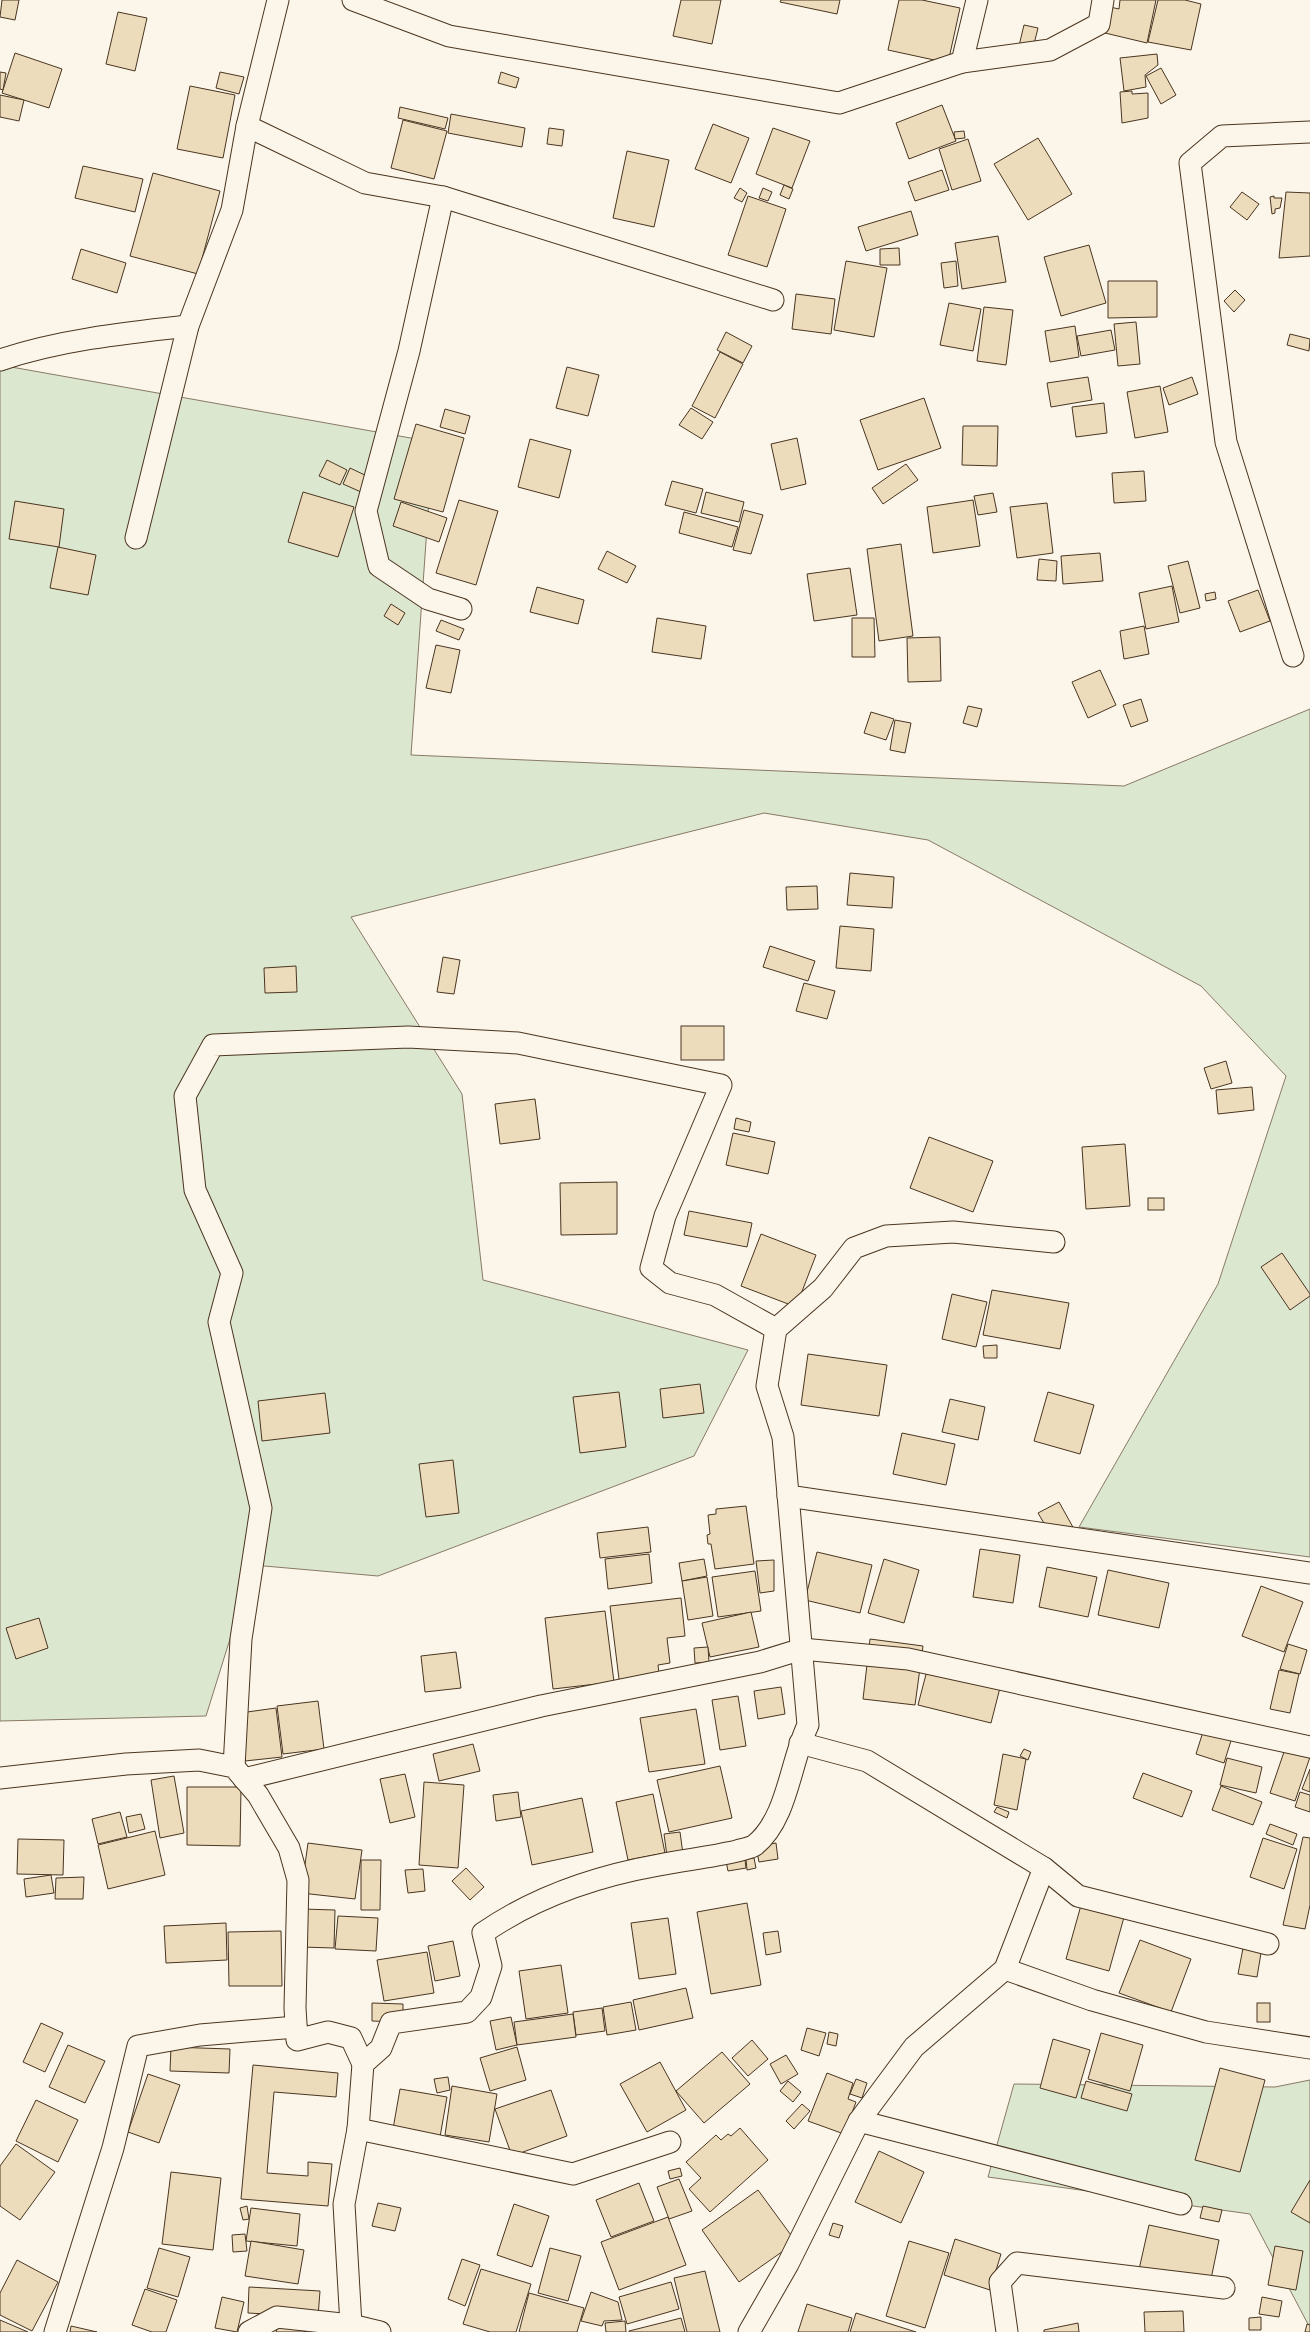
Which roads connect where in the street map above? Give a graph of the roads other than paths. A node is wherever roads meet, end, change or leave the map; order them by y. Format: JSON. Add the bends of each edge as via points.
{"nodes":[{"id":1,"x":278,"y":0,"type":"edge"},
{"id":2,"x":353,"y":0,"type":"edge"},
{"id":3,"x":977,"y":0,"type":"edge"},
{"id":4,"x":1103,"y":0,"type":"edge"},
{"id":5,"x":962,"y":62,"type":"junction"},
{"id":6,"x":247,"y":126,"type":"junction"},
{"id":7,"x":1310,"y":132,"type":"edge"},
{"id":8,"x":443,"y":197,"type":"junction"},
{"id":9,"x":773,"y":300,"type":"dead end"},
{"id":10,"x":188,"y":326,"type":"junction"},
{"id":11,"x":0,"y":360,"type":"edge"},
{"id":12,"x":136,"y":538,"type":"dead end"},
{"id":13,"x":461,"y":609,"type":"dead end"},
{"id":14,"x":1293,"y":656,"type":"dead end"},
{"id":15,"x":1054,"y":1242,"type":"dead end"},
{"id":16,"x":776,"y":1329,"type":"junction"},
{"id":17,"x":788,"y":1496,"type":"junction"},
{"id":18,"x":1310,"y":1573,"type":"edge"},
{"id":19,"x":802,"y":1649,"type":"junction"},
{"id":20,"x":800,"y":1743,"type":"junction"},
{"id":21,"x":1310,"y":1747,"type":"edge"},
{"id":22,"x":239,"y":1773,"type":"junction"},
{"id":23,"x":0,"y":1778,"type":"edge"},
{"id":24,"x":1044,"y":1868,"type":"junction"},
{"id":25,"x":1268,"y":1944,"type":"dead end"},
{"id":26,"x":1005,"y":1969,"type":"junction"},
{"id":27,"x":296,"y":2027,"type":"junction"},
{"id":28,"x":1310,"y":2048,"type":"edge"},
{"id":29,"x":363,"y":2064,"type":"junction"},
{"id":30,"x":859,"y":2121,"type":"junction"},
{"id":31,"x":358,"y":2129,"type":"junction"},
{"id":32,"x":670,"y":2142,"type":"dead end"},
{"id":33,"x":1181,"y":2204,"type":"dead end"},
{"id":34,"x":1224,"y":2288,"type":"dead end"},
{"id":35,"x":350,"y":2325,"type":"junction"},
{"id":36,"x":55,"y":2332,"type":"edge"},
{"id":37,"x":248,"y":2332,"type":"edge"},
{"id":38,"x":380,"y":2332,"type":"edge"},
{"id":39,"x":749,"y":2332,"type":"edge"},
{"id":40,"x":1007,"y":2332,"type":"edge"}],
"edges":[{"from":1,"to":6,"type":"street"},
{"from":2,"to":5,"type":"street","via":[[449,36],[839,103]]},
{"from":3,"to":5,"type":"street"},
{"from":4,"to":5,"type":"street","via":[[1099,24],[1050,50]]},
{"from":6,"to":8,"type":"street","via":[[365,183]]},
{"from":6,"to":10,"type":"street","via":[[232,210]]},
{"from":7,"to":14,"type":"street","via":[[1222,136],[1190,163],[1226,442]]},
{"from":8,"to":9,"type":"street"},
{"from":8,"to":13,"type":"street","via":[[409,350],[366,511],[379,566],[428,600]]},
{"from":10,"to":11,"type":"street","via":[[28,351]]},
{"from":10,"to":12,"type":"street"},
{"from":15,"to":16,"type":"street","via":[[953,1232],[886,1236],[854,1248],[823,1288]]},
{"from":16,"to":17,"type":"street","via":[[767,1386],[783,1437]]},
{"from":16,"to":22,"type":"street","via":[[715,1295],[670,1283],[651,1268],[665,1216],[721,1085],[518,1043],[408,1037],[213,1045],[185,1096],[195,1190],[232,1273],[219,1322],[261,1508],[241,1639]]},
{"from":17,"to":18,"type":"street"},
{"from":17,"to":19,"type":"street"},
{"from":19,"to":20,"type":"street","via":[[808,1725]]},
{"from":19,"to":21,"type":"street","via":[[908,1659]]},
{"from":19,"to":22,"type":"street","via":[[760,1662],[541,1706]]},
{"from":20,"to":24,"type":"street","via":[[866,1761]]},
{"from":20,"to":29,"type":"street","via":[[780,1814],[755,1846],[578,1884],[508,1916],[483,1933],[491,1966],[481,1997],[466,2012],[391,2023],[381,2048]]},
{"from":22,"to":23,"type":"street","via":[[199,1760],[126,1764]]},
{"from":22,"to":27,"type":"street","via":[[258,1795],[289,1848],[298,1880]]},
{"from":24,"to":25,"type":"street","via":[[1078,1896]]},
{"from":24,"to":26,"type":"street"},
{"from":26,"to":28,"type":"street","via":[[1092,2000],[1206,2032]]},
{"from":26,"to":30,"type":"street","via":[[914,2048]]},
{"from":27,"to":29,"type":"street","via":[[297,2040],[328,2032],[351,2038]]},
{"from":27,"to":36,"type":"street","via":[[200,2035],[138,2046],[113,2148]]},
{"from":29,"to":31,"type":"street"},
{"from":30,"to":33,"type":"street"},
{"from":30,"to":39,"type":"street","via":[[788,2264]]},
{"from":31,"to":32,"type":"street","via":[[572,2174]]},
{"from":31,"to":35,"type":"street","via":[[344,2204]]},
{"from":34,"to":40,"type":"street","via":[[1017,2263],[1000,2282]]},
{"from":35,"to":37,"type":"street","via":[[277,2317]]},
{"from":35,"to":38,"type":"street"}]}
